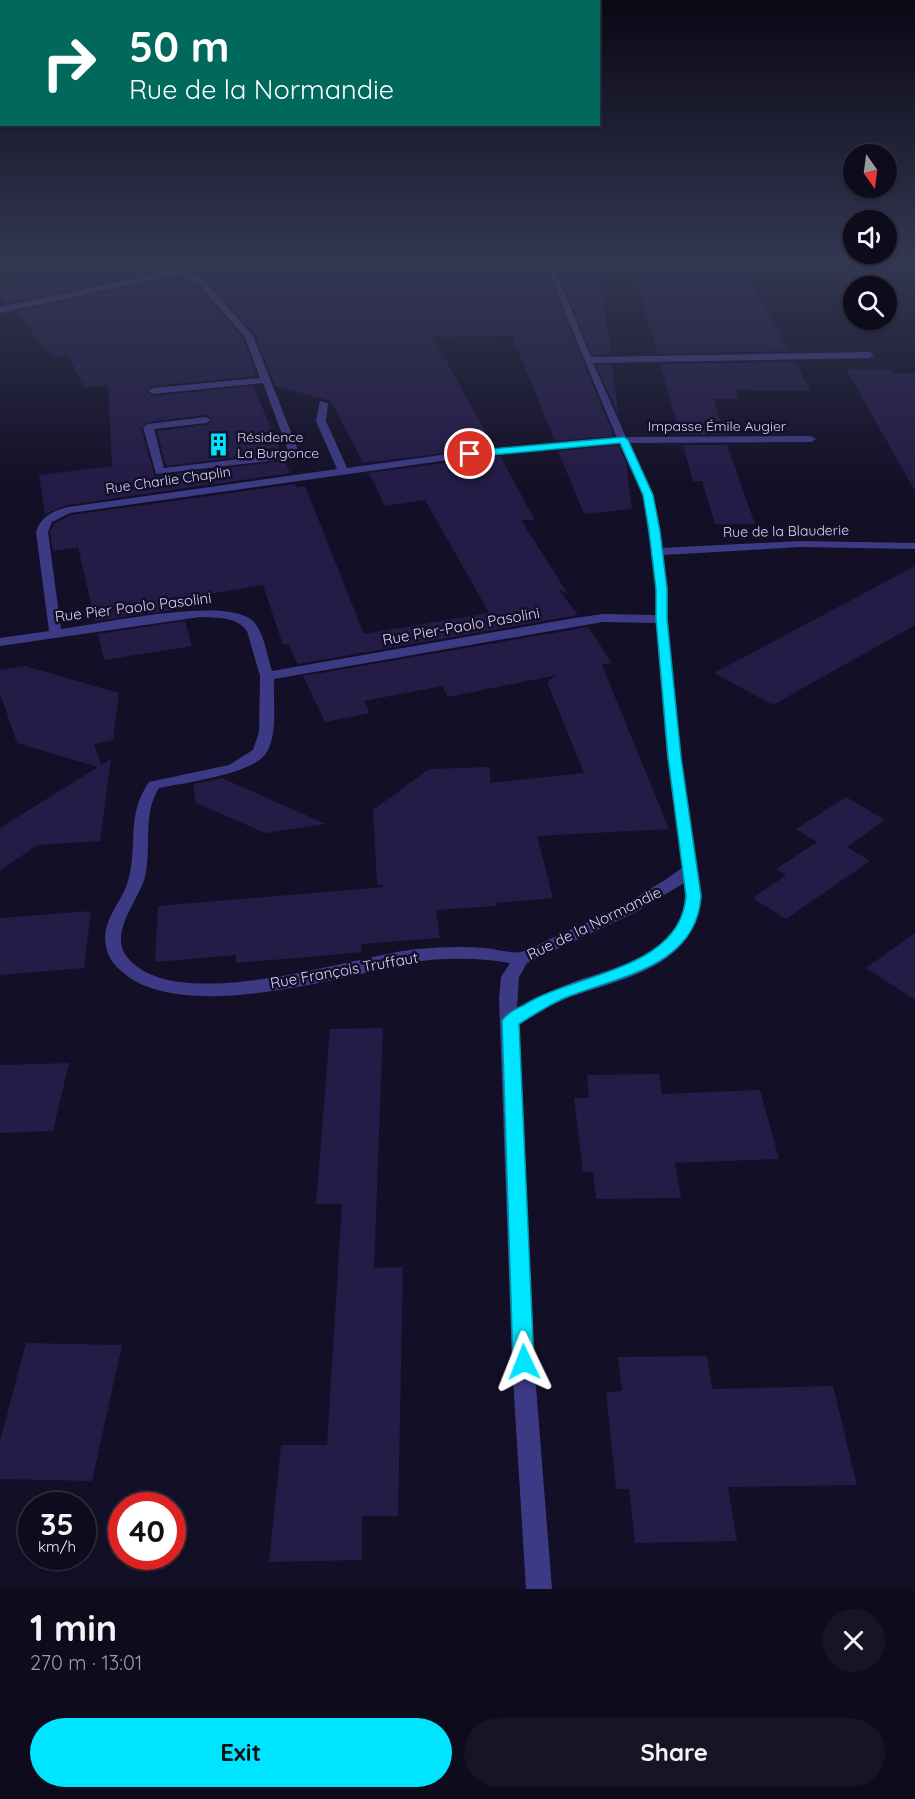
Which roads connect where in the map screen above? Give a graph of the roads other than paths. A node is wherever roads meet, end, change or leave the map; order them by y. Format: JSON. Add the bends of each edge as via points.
{"nodes":[{"id":1,"x":249,"y":336,"type":"edge"},
{"id":2,"x":578,"y":336,"type":"edge"},
{"id":3,"x":870,"y":355,"type":"dead end"},
{"id":4,"x":588,"y":360,"type":"junction"},
{"id":5,"x":266,"y":380,"type":"junction"},
{"id":6,"x":153,"y":391,"type":"dead end"},
{"id":7,"x":322,"y":404,"type":"dead end"},
{"id":8,"x":206,"y":420,"type":"dead end"},
{"id":9,"x":811,"y":439,"type":"dead end"},
{"id":10,"x":624,"y":440,"type":"junction"},
{"id":11,"x":343,"y":471,"type":"junction"},
{"id":12,"x":915,"y":546,"type":"edge"},
{"id":13,"x":657,"y":552,"type":"junction"},
{"id":14,"x":662,"y":619,"type":"junction"},
{"id":15,"x":55,"y":632,"type":"junction"},
{"id":16,"x":0,"y":642,"type":"edge"},
{"id":17,"x":267,"y":676,"type":"junction"},
{"id":18,"x":690,"y":870,"type":"junction"},
{"id":19,"x":521,"y":959,"type":"junction"},
{"id":20,"x":510,"y":1021,"type":"junction"},
{"id":21,"x":539,"y":1589,"type":"edge"}],
"edges":[{"from":1,"to":5,"type":"street"},
{"from":2,"to":4,"type":"street"},
{"from":3,"to":4,"type":"street"},
{"from":4,"to":10,"type":"street"},
{"from":5,"to":6,"type":"street"},
{"from":5,"to":8,"type":"street","via":[[295,455],[160,472],[148,427]]},
{"from":7,"to":11,"type":"street","via":[[321,421]]},
{"from":9,"to":10,"type":"street","name":"Impasse Émile Augier"},
{"from":10,"to":11,"type":"street","name":"Rue Charlie Chaplin"},
{"from":10,"to":13,"type":"street","via":[[648,495]]},
{"from":11,"to":15,"type":"street","name":"Rue Charlie Chaplin","via":[[90,506],[51,516],[43,524],[42,532]]},
{"from":12,"to":13,"type":"street","name":"Rue de la Blauderie","via":[[801,543]]},
{"from":13,"to":14,"type":"street"},
{"from":14,"to":17,"type":"street","name":"Rue Pier-Paolo Pasolini","via":[[603,618],[575,622]]},
{"from":14,"to":18,"type":"street","via":[[674,757]]},
{"from":15,"to":16,"type":"street","name":"Rue Pier Paolo Pasolini"},
{"from":15,"to":17,"type":"street","name":"Rue Pier Paolo Pasolini","via":[[200,613],[234,616],[253,631]]},
{"from":17,"to":19,"type":"street","name":"Rue François Truffaut","via":[[266,732],[260,752],[234,768],[154,784],[146,794],[139,842],[140,875],[117,918],[113,936],[116,955],[130,972],[155,985],[227,989],[310,979],[401,958],[452,953]]},
{"from":18,"to":19,"type":"street","name":"Rue de la Normandie","via":[[646,900]]},
{"from":18,"to":20,"type":"street","via":[[693,911],[670,946],[645,963],[561,993]]},
{"from":19,"to":20,"type":"street","name":"Rue de la Normandie","via":[[510,978]]},
{"from":20,"to":21,"type":"street","name":"Rue de la Normandie","via":[[524,1362]]}]}
